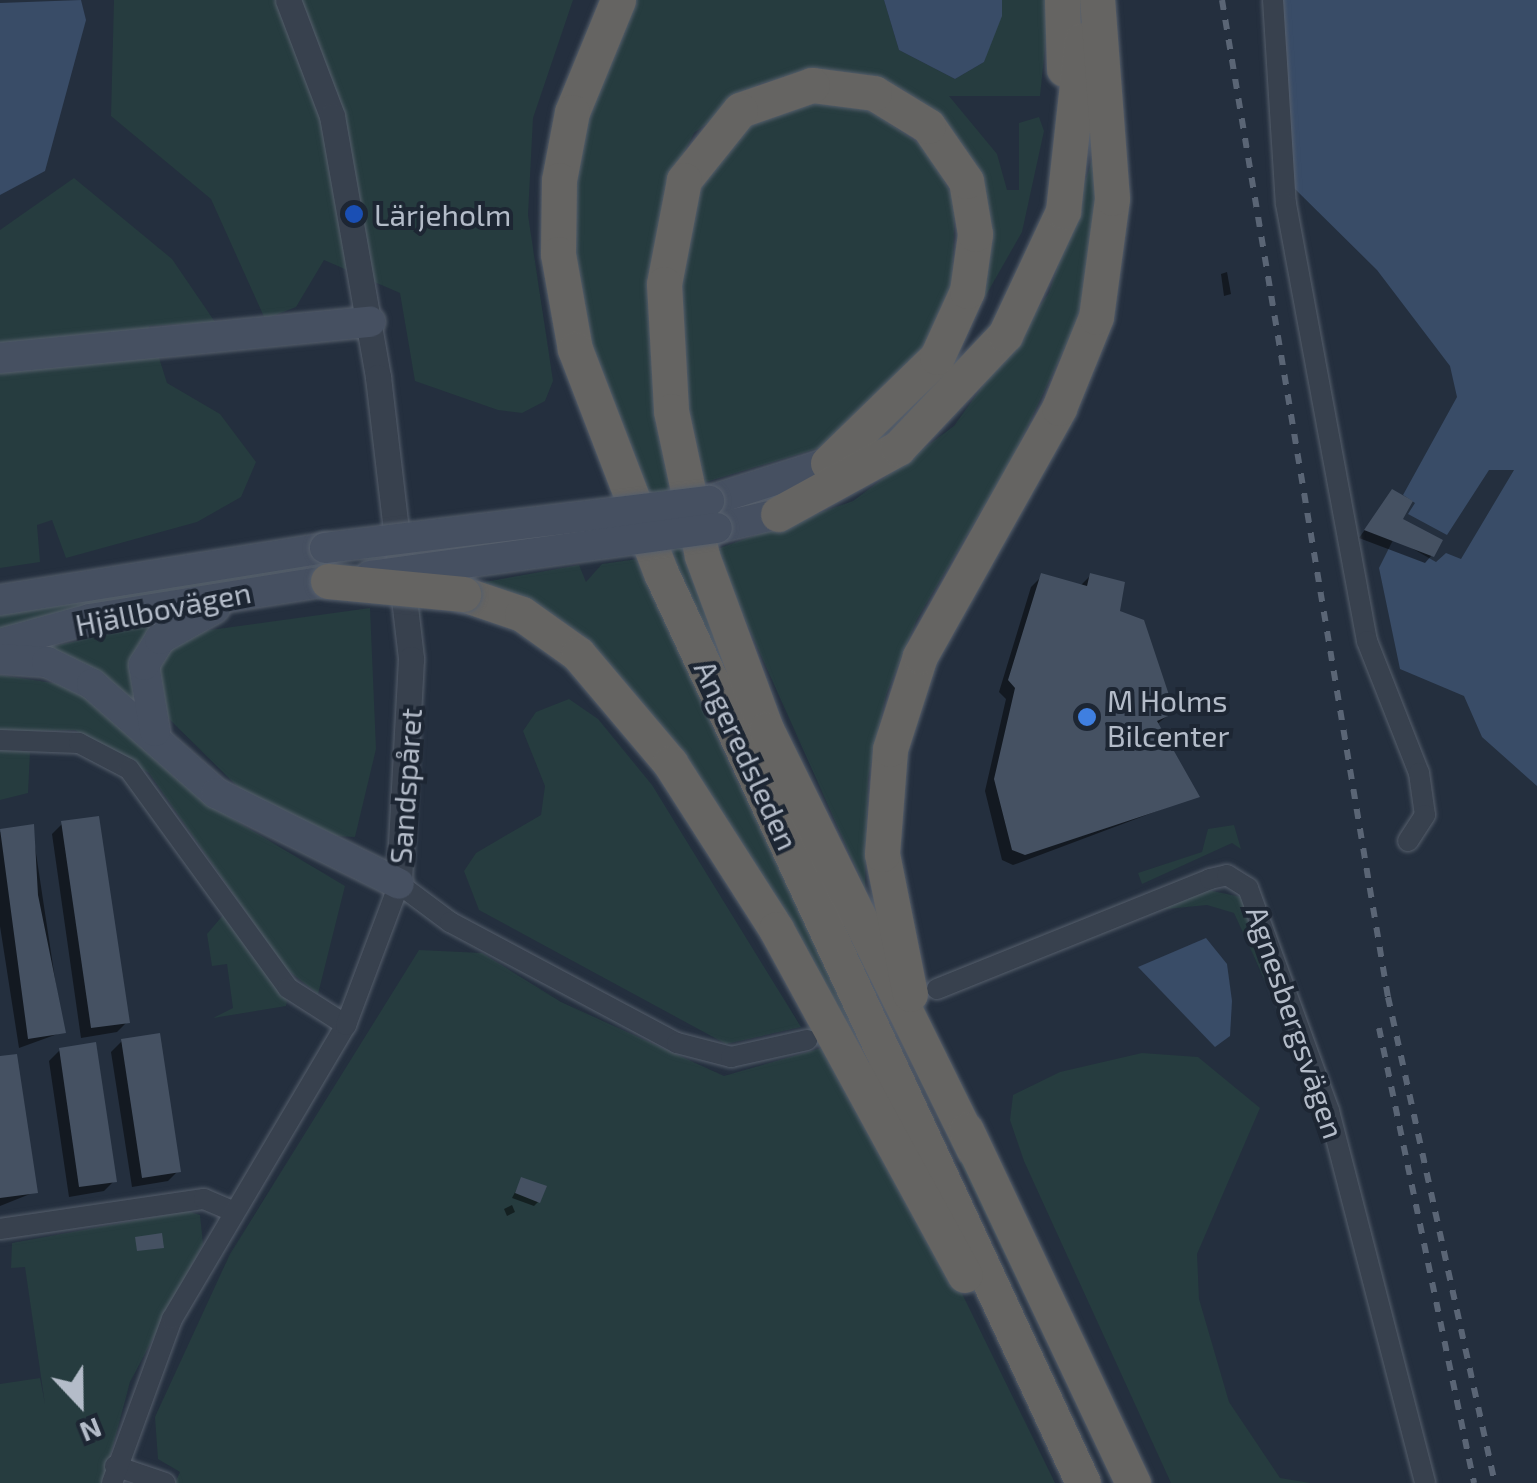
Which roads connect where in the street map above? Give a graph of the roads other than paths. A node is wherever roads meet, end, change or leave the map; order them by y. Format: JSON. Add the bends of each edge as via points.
{"nodes":[{"id":1,"x":288,"y":0,"type":"edge"},
{"id":2,"x":618,"y":0,"type":"edge"},
{"id":3,"x":1062,"y":0,"type":"edge"},
{"id":4,"x":1080,"y":0,"type":"edge"},
{"id":5,"x":1096,"y":0,"type":"edge"},
{"id":6,"x":1273,"y":0,"type":"edge"},
{"id":7,"x":370,"y":322,"type":"junction"},
{"id":8,"x":0,"y":358,"type":"edge"},
{"id":9,"x":828,"y":463,"type":"junction"},
{"id":10,"x":713,"y":514,"type":"junction"},
{"id":11,"x":778,"y":514,"type":"joint"},
{"id":12,"x":189,"y":562,"type":"junction"},
{"id":13,"x":326,"y":564,"type":"junction"},
{"id":14,"x":0,"y":582,"type":"edge"},
{"id":15,"x":264,"y":589,"type":"junction"},
{"id":16,"x":0,"y":600,"type":"edge"},
{"id":17,"x":0,"y":644,"type":"edge"},
{"id":18,"x":0,"y":659,"type":"edge"},
{"id":19,"x":155,"y":732,"type":"junction"},
{"id":20,"x":0,"y":740,"type":"edge"},
{"id":21,"x":1408,"y":841,"type":"dead end"},
{"id":22,"x":399,"y":884,"type":"junction"},
{"id":23,"x":937,"y":989,"type":"dead end"},
{"id":24,"x":346,"y":1025,"type":"junction"},
{"id":25,"x":808,"y":1040,"type":"dead end"},
{"id":26,"x":974,"y":1150,"type":"junction"},
{"id":27,"x":234,"y":1212,"type":"junction"},
{"id":28,"x":0,"y":1230,"type":"edge"},
{"id":29,"x":114,"y":1474,"type":"edge"},
{"id":30,"x":1083,"y":1481,"type":"edge"},
{"id":31,"x":165,"y":1483,"type":"edge"},
{"id":32,"x":1133,"y":1483,"type":"edge"},
{"id":33,"x":1425,"y":1483,"type":"edge"}],
"edges":[{"from":1,"to":7,"type":"street","name":"Sandspåret","via":[[332,116]]},
{"from":2,"to":30,"type":"highway","name":"Angeredsleden","via":[[572,112],[559,180],[558,254],[580,366],[662,573]]},
{"from":3,"to":9,"type":"highway","via":[[1056,161],[1011,289],[924,402]]},
{"from":4,"to":11,"type":"highway","via":[[1072,172],[1024,304],[928,423],[850,481]]},
{"from":5,"to":26,"type":"highway","via":[[1112,198],[1096,317],[1060,408],[920,656],[890,749],[887,900],[933,1048]]},
{"from":6,"to":21,"type":"street","via":[[1286,204],[1367,641],[1419,773],[1425,815]]},
{"from":7,"to":8,"type":"main road"},
{"from":7,"to":22,"type":"street","name":"Sandspåret","via":[[412,659]]},
{"from":9,"to":10,"type":"main road"},
{"from":9,"to":26,"type":"highway","via":[[906,395],[943,348],[967,291],[976,234],[961,170],[928,126],[874,93],[812,85],[740,110],[684,180],[665,270],[671,411],[702,556],[766,730]]},
{"from":10,"to":11,"type":"main road"},
{"from":10,"to":13,"type":"main road","bridge":true},
{"from":12,"to":13,"type":"main road","name":"Hjällbovägen"},
{"from":12,"to":14,"type":"main road","via":[[76,567]]},
{"from":12,"to":16,"type":"main road","name":"Hjällbovägen"},
{"from":13,"to":15,"type":"main road","name":"Hjällbovägen"},
{"from":13,"to":30,"type":"highway","bridge":true,"via":[[522,614],[578,654],[680,778],[795,961],[1046,1431]]},
{"from":15,"to":17,"type":"main road","name":"Hjällbovägen"},
{"from":15,"to":19,"type":"main road","via":[[160,639],[144,665]]},
{"from":18,"to":19,"type":"main road","via":[[72,673]]},
{"from":19,"to":22,"type":"main road","via":[[216,793]]},
{"from":20,"to":24,"type":"street","via":[[80,743],[129,768],[288,988]]},
{"from":22,"to":24,"type":"street","name":"Sandspåret"},
{"from":22,"to":25,"type":"street","via":[[450,922],[677,1043],[731,1057]]},
{"from":23,"to":33,"type":"street","name":"Agnesbergsvägen","via":[[1210,879],[1227,875],[1248,888],[1329,1111]]},
{"from":24,"to":27,"type":"street","name":"Sandspåret"},
{"from":26,"to":32,"type":"highway"},
{"from":27,"to":28,"type":"street","via":[[204,1199]]},
{"from":27,"to":29,"type":"street","name":"Sandspåret","via":[[172,1319]]},
{"from":29,"to":31,"type":"street"}]}
